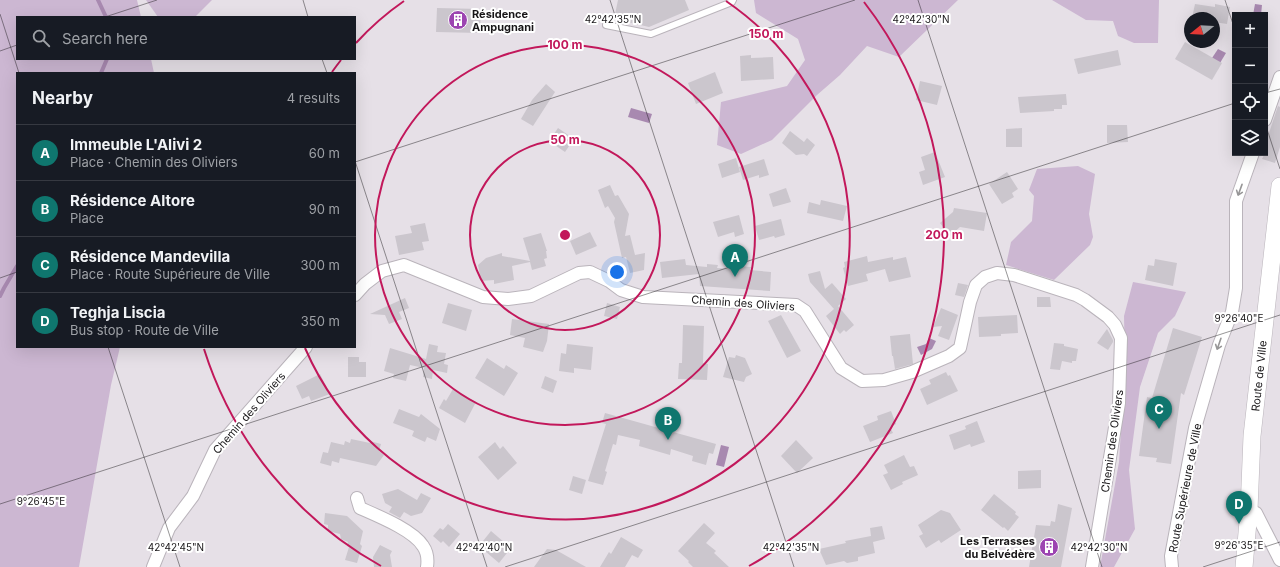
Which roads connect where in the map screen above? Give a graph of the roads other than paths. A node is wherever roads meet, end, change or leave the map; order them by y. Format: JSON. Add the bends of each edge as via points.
{"nodes":[{"id":1,"x":734,"y":0,"type":"edge"},
{"id":2,"x":606,"y":25,"type":"dead end"},
{"id":3,"x":1280,"y":77,"type":"edge"},
{"id":4,"x":1268,"y":111,"type":"edge"},
{"id":5,"x":1252,"y":156,"type":"edge"},
{"id":6,"x":1280,"y":186,"type":"edge"},
{"id":7,"x":356,"y":294,"type":"edge"},
{"id":8,"x":305,"y":348,"type":"edge"},
{"id":9,"x":357,"y":498,"type":"dead end"},
{"id":10,"x":1249,"y":510,"type":"junction"},
{"id":11,"x":1280,"y":560,"type":"edge"},
{"id":12,"x":153,"y":567,"type":"edge"},
{"id":13,"x":427,"y":567,"type":"edge"},
{"id":14,"x":1092,"y":567,"type":"edge"},
{"id":15,"x":1172,"y":567,"type":"edge"},
{"id":16,"x":1244,"y":567,"type":"edge"}],
"edges":[{"from":1,"to":2,"type":"lane","via":[[651,34]]},
{"from":3,"to":4,"type":"street"},
{"from":5,"to":15,"type":"street","name":"Route Supérieure de Ville","one_way":true,"via":[[1236,201],[1236,288],[1232,312],[1218,345],[1194,428],[1171,556]]},
{"from":6,"to":10,"type":"street","name":"Route de Ville","via":[[1252,436]]},
{"from":7,"to":14,"type":"street","name":"Chemin des Oliviers","via":[[382,271],[404,265],[483,297],[508,299],[531,296],[579,273],[590,272],[621,290],[643,297],[796,305],[805,311],[841,368],[862,381],[884,380],[912,372],[949,356],[960,348],[970,302],[976,285],[985,277],[997,273],[1014,275],[1076,295],[1108,317],[1121,338],[1119,403]]},
{"from":8,"to":12,"type":"street","name":"Chemin des Oliviers","via":[[215,450],[193,496],[169,528]]},
{"from":9,"to":13,"type":"street","via":[[360,508],[406,530],[423,546],[428,558]]},
{"from":10,"to":11,"type":"street","via":[[1256,513]]},
{"from":10,"to":16,"type":"street","name":"Route de Ville"}]}
